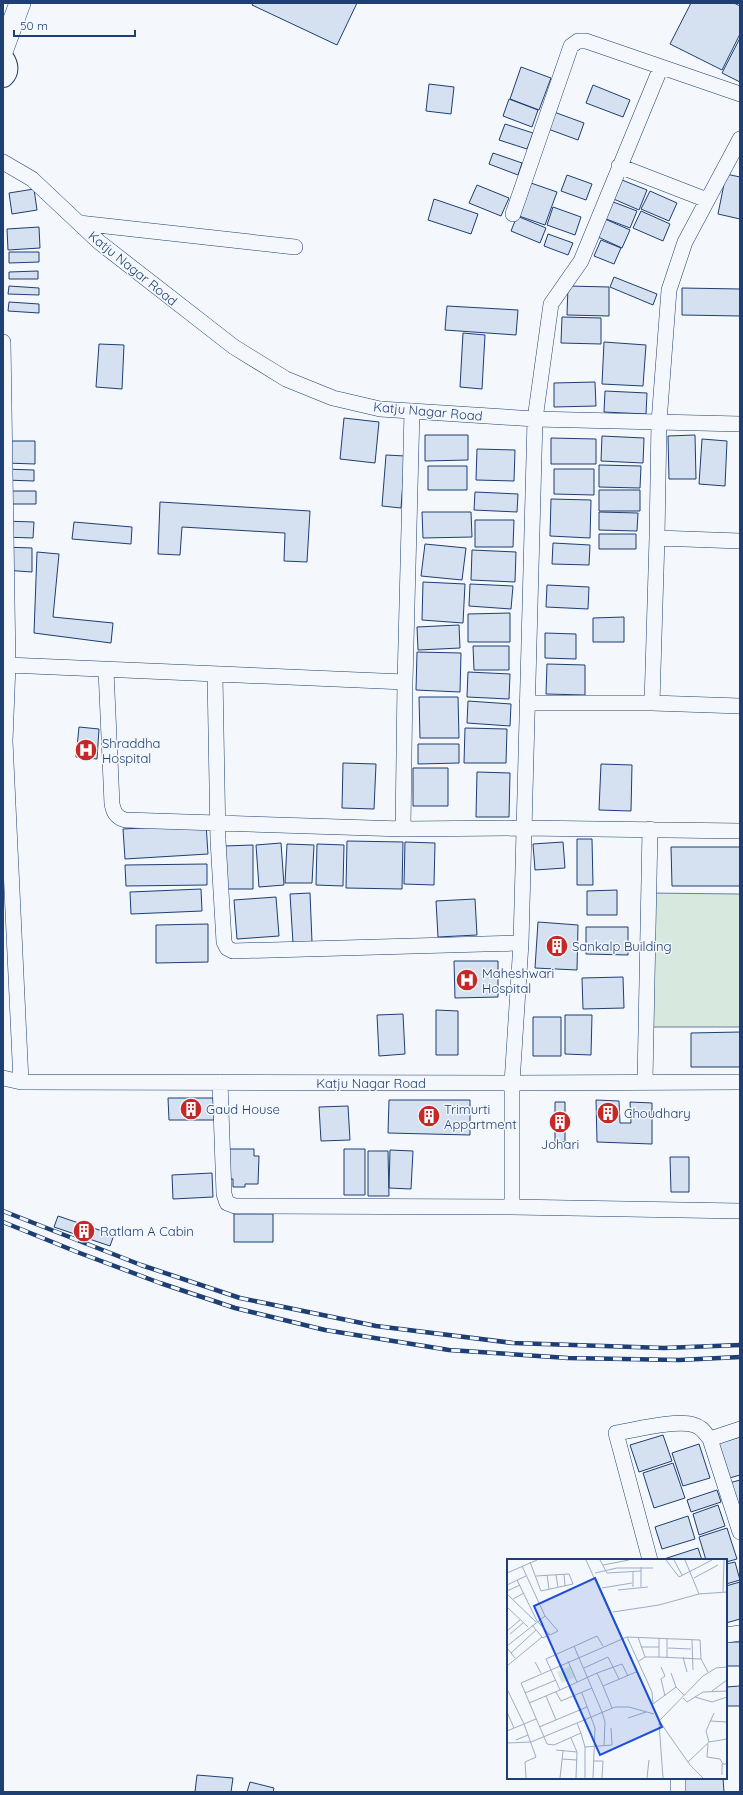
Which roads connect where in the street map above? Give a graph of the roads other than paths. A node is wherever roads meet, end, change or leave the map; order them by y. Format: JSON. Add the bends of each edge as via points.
{"nodes":[{"id":1,"x":20,"y":3,"type":"edge"},
{"id":2,"x":3,"y":49,"type":"edge"},
{"id":3,"x":3,"y":59,"type":"edge"},
{"id":4,"x":661,"y":67,"type":"junction"},
{"id":5,"x":3,"y":76,"type":"edge"},
{"id":6,"x":740,"y":94,"type":"edge"},
{"id":7,"x":740,"y":139,"type":"edge"},
{"id":8,"x":3,"y":162,"type":"edge"},
{"id":9,"x":619,"y":166,"type":"junction"},
{"id":10,"x":707,"y":200,"type":"junction"},
{"id":11,"x":514,"y":214,"type":"dead end"},
{"id":12,"x":79,"y":223,"type":"junction"},
{"id":13,"x":295,"y":247,"type":"dead end"},
{"id":14,"x":3,"y":342,"type":"edge"},
{"id":15,"x":412,"y":411,"type":"junction"},
{"id":16,"x":534,"y":419,"type":"junction"},
{"id":17,"x":659,"y":422,"type":"junction"},
{"id":18,"x":740,"y":424,"type":"edge"},
{"id":19,"x":657,"y":538,"type":"junction"},
{"id":20,"x":740,"y":541,"type":"edge"},
{"id":21,"x":8,"y":665,"type":"junction"},
{"id":22,"x":106,"y":670,"type":"junction"},
{"id":23,"x":215,"y":675,"type":"junction"},
{"id":24,"x":405,"y":682,"type":"junction"},
{"id":25,"x":527,"y":703,"type":"junction"},
{"id":26,"x":652,"y":703,"type":"junction"},
{"id":27,"x":740,"y":706,"type":"edge"},
{"id":28,"x":218,"y":824,"type":"junction"},
{"id":29,"x":524,"y":828,"type":"junction"},
{"id":30,"x":403,"y":829,"type":"junction"},
{"id":31,"x":650,"y":830,"type":"junction"},
{"id":32,"x":740,"y":831,"type":"edge"},
{"id":33,"x":520,"y":944,"type":"junction"},
{"id":34,"x":3,"y":1078,"type":"edge"},
{"id":35,"x":645,"y":1081,"type":"junction"},
{"id":36,"x":21,"y":1082,"type":"junction"},
{"id":37,"x":220,"y":1082,"type":"junction"},
{"id":38,"x":740,"y":1082,"type":"edge"},
{"id":39,"x":512,"y":1083,"type":"junction"},
{"id":40,"x":512,"y":1207,"type":"junction"},
{"id":41,"x":740,"y":1211,"type":"edge"},
{"id":42,"x":740,"y":1429,"type":"edge"},
{"id":43,"x":710,"y":1439,"type":"junction"},
{"id":44,"x":740,"y":1532,"type":"edge"},
{"id":45,"x":650,"y":1559,"type":"edge"},
{"id":46,"x":740,"y":1633,"type":"edge"},
{"id":47,"x":727,"y":1635,"type":"edge"},
{"id":48,"x":678,"y":1779,"type":"edge"},
{"id":49,"x":678,"y":1792,"type":"edge"}],
"edges":[{"from":1,"to":2,"type":"main road"},
{"from":3,"to":5,"type":"highway","via":[[6,65]]},
{"from":4,"to":6,"type":"street"},
{"from":4,"to":9,"type":"street"},
{"from":4,"to":11,"type":"street","via":[[586,41],[578,41],[571,46]]},
{"from":7,"to":10,"type":"street"},
{"from":8,"to":12,"type":"street","name":"Katju Nagar Road","via":[[32,179]]},
{"from":9,"to":10,"type":"street"},
{"from":9,"to":16,"type":"street","via":[[581,261],[551,304]]},
{"from":10,"to":17,"type":"street","via":[[686,242],[669,290]]},
{"from":12,"to":13,"type":"street"},
{"from":12,"to":15,"type":"street","name":"Katju Nagar Road","via":[[99,242],[234,347],[286,378],[333,398],[380,409]]},
{"from":14,"to":21,"type":"street"},
{"from":15,"to":16,"type":"street","name":"Katju Nagar Road"},
{"from":15,"to":24,"type":"street"},
{"from":16,"to":17,"type":"street","name":"Katju Nagar Road"},
{"from":16,"to":25,"type":"street"},
{"from":17,"to":18,"type":"street","name":"Katju Nagar Road"},
{"from":17,"to":19,"type":"street"},
{"from":19,"to":20,"type":"street"},
{"from":19,"to":26,"type":"street"},
{"from":21,"to":22,"type":"street"},
{"from":21,"to":36,"type":"street","via":[[5,741]]},
{"from":22,"to":23,"type":"street"},
{"from":22,"to":28,"type":"street","via":[[112,804],[118,818]]},
{"from":23,"to":24,"type":"street"},
{"from":23,"to":28,"type":"street"},
{"from":24,"to":30,"type":"street"},
{"from":25,"to":26,"type":"street"},
{"from":25,"to":29,"type":"street"},
{"from":26,"to":27,"type":"street"},
{"from":28,"to":30,"type":"street"},
{"from":28,"to":33,"type":"street","via":[[224,942],[232,952]]},
{"from":29,"to":30,"type":"street"},
{"from":29,"to":31,"type":"street"},
{"from":29,"to":33,"type":"street"},
{"from":31,"to":32,"type":"street"},
{"from":31,"to":35,"type":"street"},
{"from":33,"to":39,"type":"street"},
{"from":34,"to":36,"type":"street","name":"Katju Nagar Road"},
{"from":35,"to":38,"type":"street","name":"Katju Nagar Road"},
{"from":35,"to":39,"type":"street","name":"Katju Nagar Road"},
{"from":36,"to":37,"type":"street","name":"Katju Nagar Road"},
{"from":37,"to":39,"type":"street","name":"Katju Nagar Road"},
{"from":37,"to":40,"type":"street","via":[[224,1194],[227,1203],[235,1206]]},
{"from":39,"to":40,"type":"street"},
{"from":40,"to":41,"type":"street"},
{"from":42,"to":43,"type":"street"},
{"from":43,"to":44,"type":"street"},
{"from":43,"to":45,"type":"street","via":[[703,1429],[693,1424],[616,1433]]},
{"from":46,"to":47,"type":"street"},
{"from":48,"to":49,"type":"street"}]}
